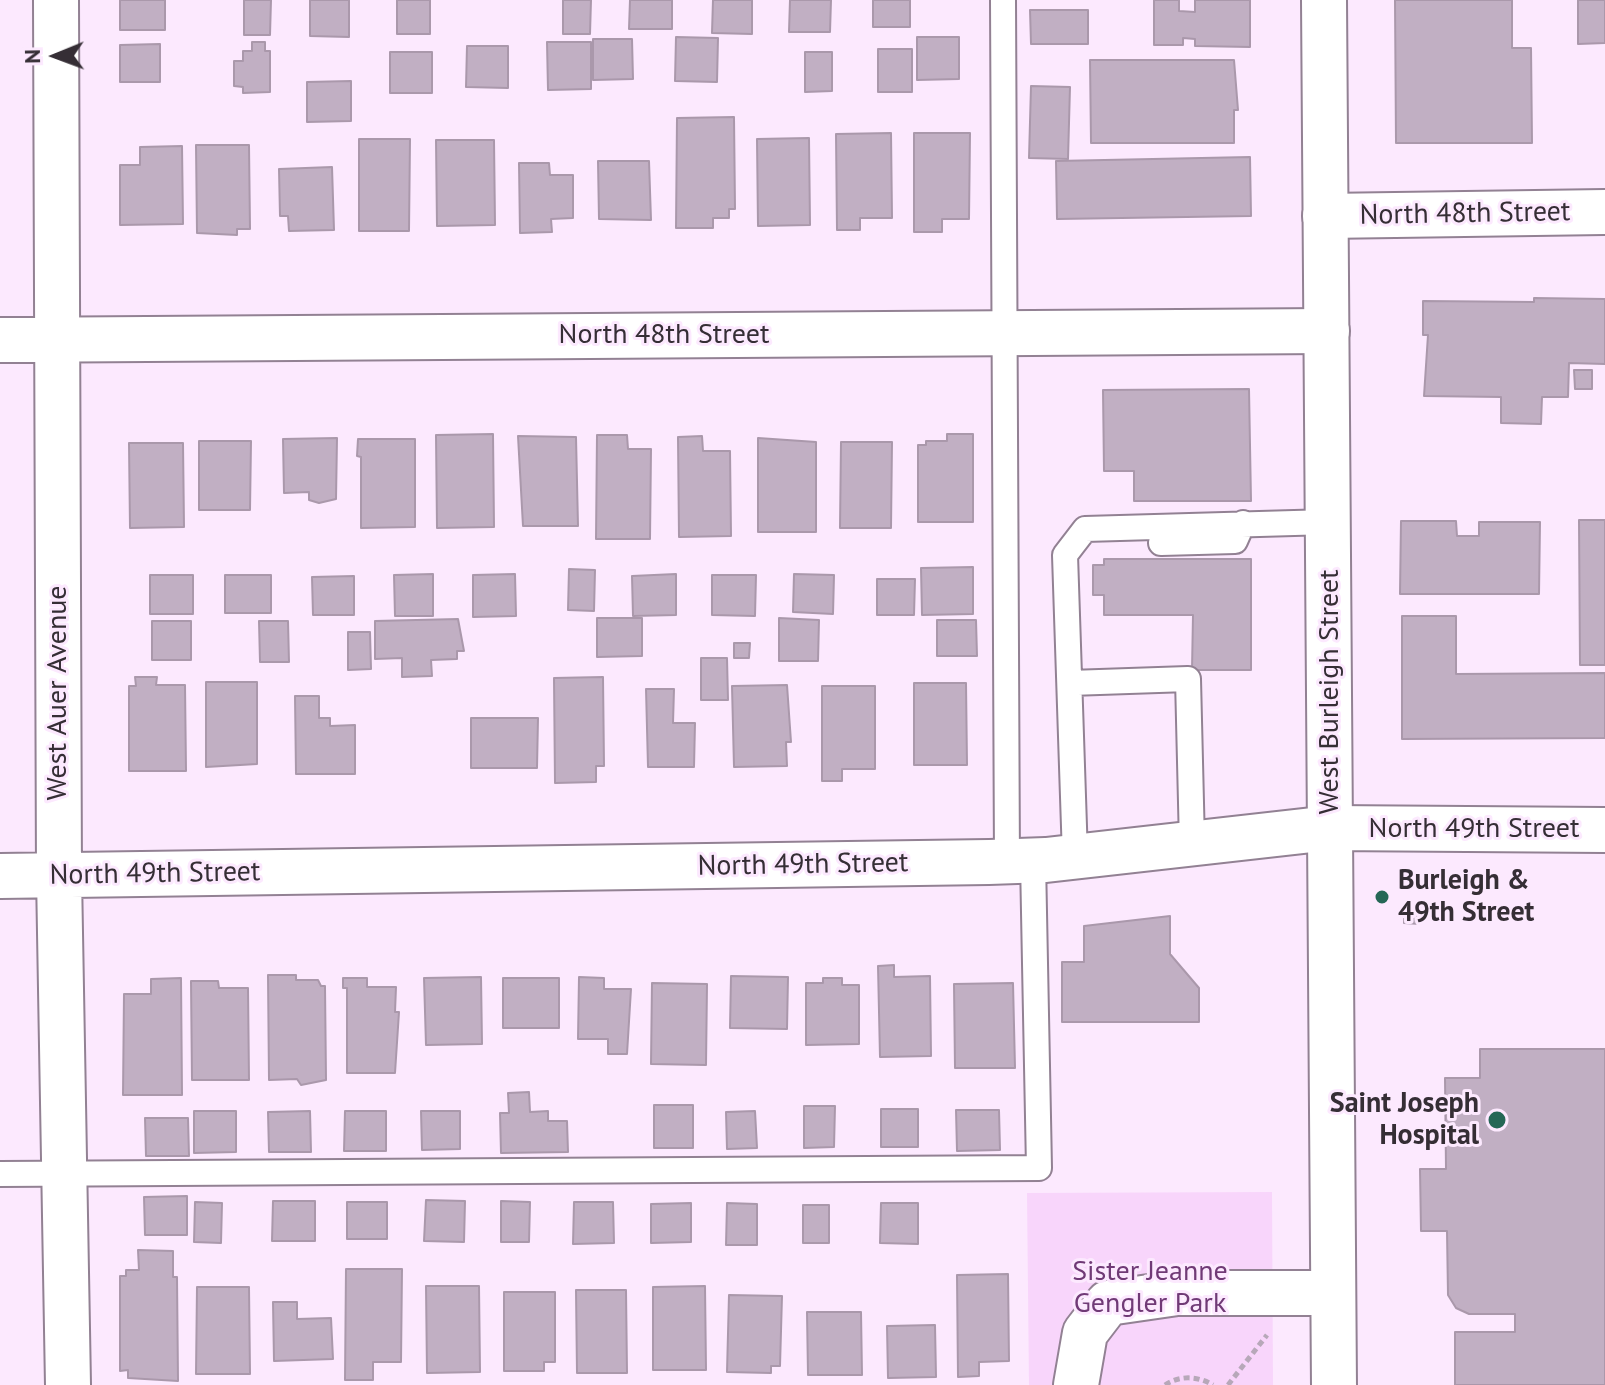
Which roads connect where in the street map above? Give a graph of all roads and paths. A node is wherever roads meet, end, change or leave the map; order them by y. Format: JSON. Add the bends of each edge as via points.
{"nodes":[{"id":1,"x":56,"y":0,"type":"edge"},
{"id":2,"x":1003,"y":0,"type":"edge"},
{"id":3,"x":1324,"y":0,"type":"edge"},
{"id":4,"x":1605,"y":212,"type":"edge"},
{"id":5,"x":1325,"y":216,"type":"junction"},
{"id":6,"x":1327,"y":331,"type":"junction"},
{"id":7,"x":1005,"y":333,"type":"junction"},
{"id":8,"x":55,"y":339,"type":"junction"},
{"id":9,"x":0,"y":340,"type":"edge"},
{"id":10,"x":1329,"y":522,"type":"junction"},
{"id":11,"x":1070,"y":683,"type":"junction"},
{"id":12,"x":1330,"y":828,"type":"junction"},
{"id":13,"x":1605,"y":830,"type":"edge"},
{"id":14,"x":1192,"y":844,"type":"junction"},
{"id":15,"x":1038,"y":860,"type":"junction"},
{"id":16,"x":0,"y":876,"type":"edge"},
{"id":17,"x":59,"y":876,"type":"junction"},
{"id":18,"x":0,"y":1174,"type":"edge"},
{"id":19,"x":64,"y":1174,"type":"junction"},
{"id":20,"x":1333,"y":1293,"type":"junction"},
{"id":21,"x":1267,"y":1334,"type":"dead end"},
{"id":22,"x":68,"y":1385,"type":"edge"},
{"id":23,"x":1076,"y":1385,"type":"edge"},
{"id":24,"x":1165,"y":1385,"type":"edge"},
{"id":25,"x":1213,"y":1385,"type":"edge"},
{"id":26,"x":1228,"y":1385,"type":"edge"},
{"id":27,"x":1334,"y":1385,"type":"edge"}],
"edges":[{"from":1,"to":8,"type":"street","name":"West Auer Avenue"},
{"from":2,"to":7,"type":"lane"},
{"from":3,"to":5,"type":"street","name":"West Burleigh Street"},
{"from":4,"to":5,"type":"street","name":"North 48th Street"},
{"from":5,"to":6,"type":"street","name":"West Burleigh Street"},
{"from":6,"to":7,"type":"street","name":"North 48th Street"},
{"from":6,"to":10,"type":"street","name":"West Burleigh Street"},
{"from":7,"to":8,"type":"street","name":"North 48th Street"},
{"from":7,"to":15,"type":"lane"},
{"from":8,"to":9,"type":"street","name":"North 48th Street"},
{"from":8,"to":17,"type":"street","name":"West Auer Avenue"},
{"from":10,"to":11,"type":"lane","via":[[1085,529],[1065,555]]},
{"from":10,"to":12,"type":"street","name":"West Burleigh Street"},
{"from":11,"to":14,"type":"lane","via":[[1188,679]]},
{"from":11,"to":15,"type":"lane"},
{"from":12,"to":13,"type":"street","name":"North 49th Street"},
{"from":12,"to":14,"type":"street","name":"North 49th Street"},
{"from":12,"to":20,"type":"street","name":"West Burleigh Street"},
{"from":14,"to":15,"type":"street","name":"North 49th Street"},
{"from":15,"to":17,"type":"street","name":"North 49th Street"},
{"from":15,"to":19,"type":"lane","via":[[1039,1168]]},
{"from":16,"to":17,"type":"street","name":"North 49th Street"},
{"from":17,"to":19,"type":"street","name":"West Auer Avenue"},
{"from":18,"to":19,"type":"lane"},
{"from":19,"to":22,"type":"street","name":"West Auer Avenue"},
{"from":20,"to":23,"type":"street","via":[[1177,1293],[1108,1303],[1085,1333]]},
{"from":20,"to":27,"type":"street","name":"West Burleigh Street"},
{"from":21,"to":26,"type":"path"},
{"from":24,"to":25,"type":"path","via":[[1189,1377]]}]}
